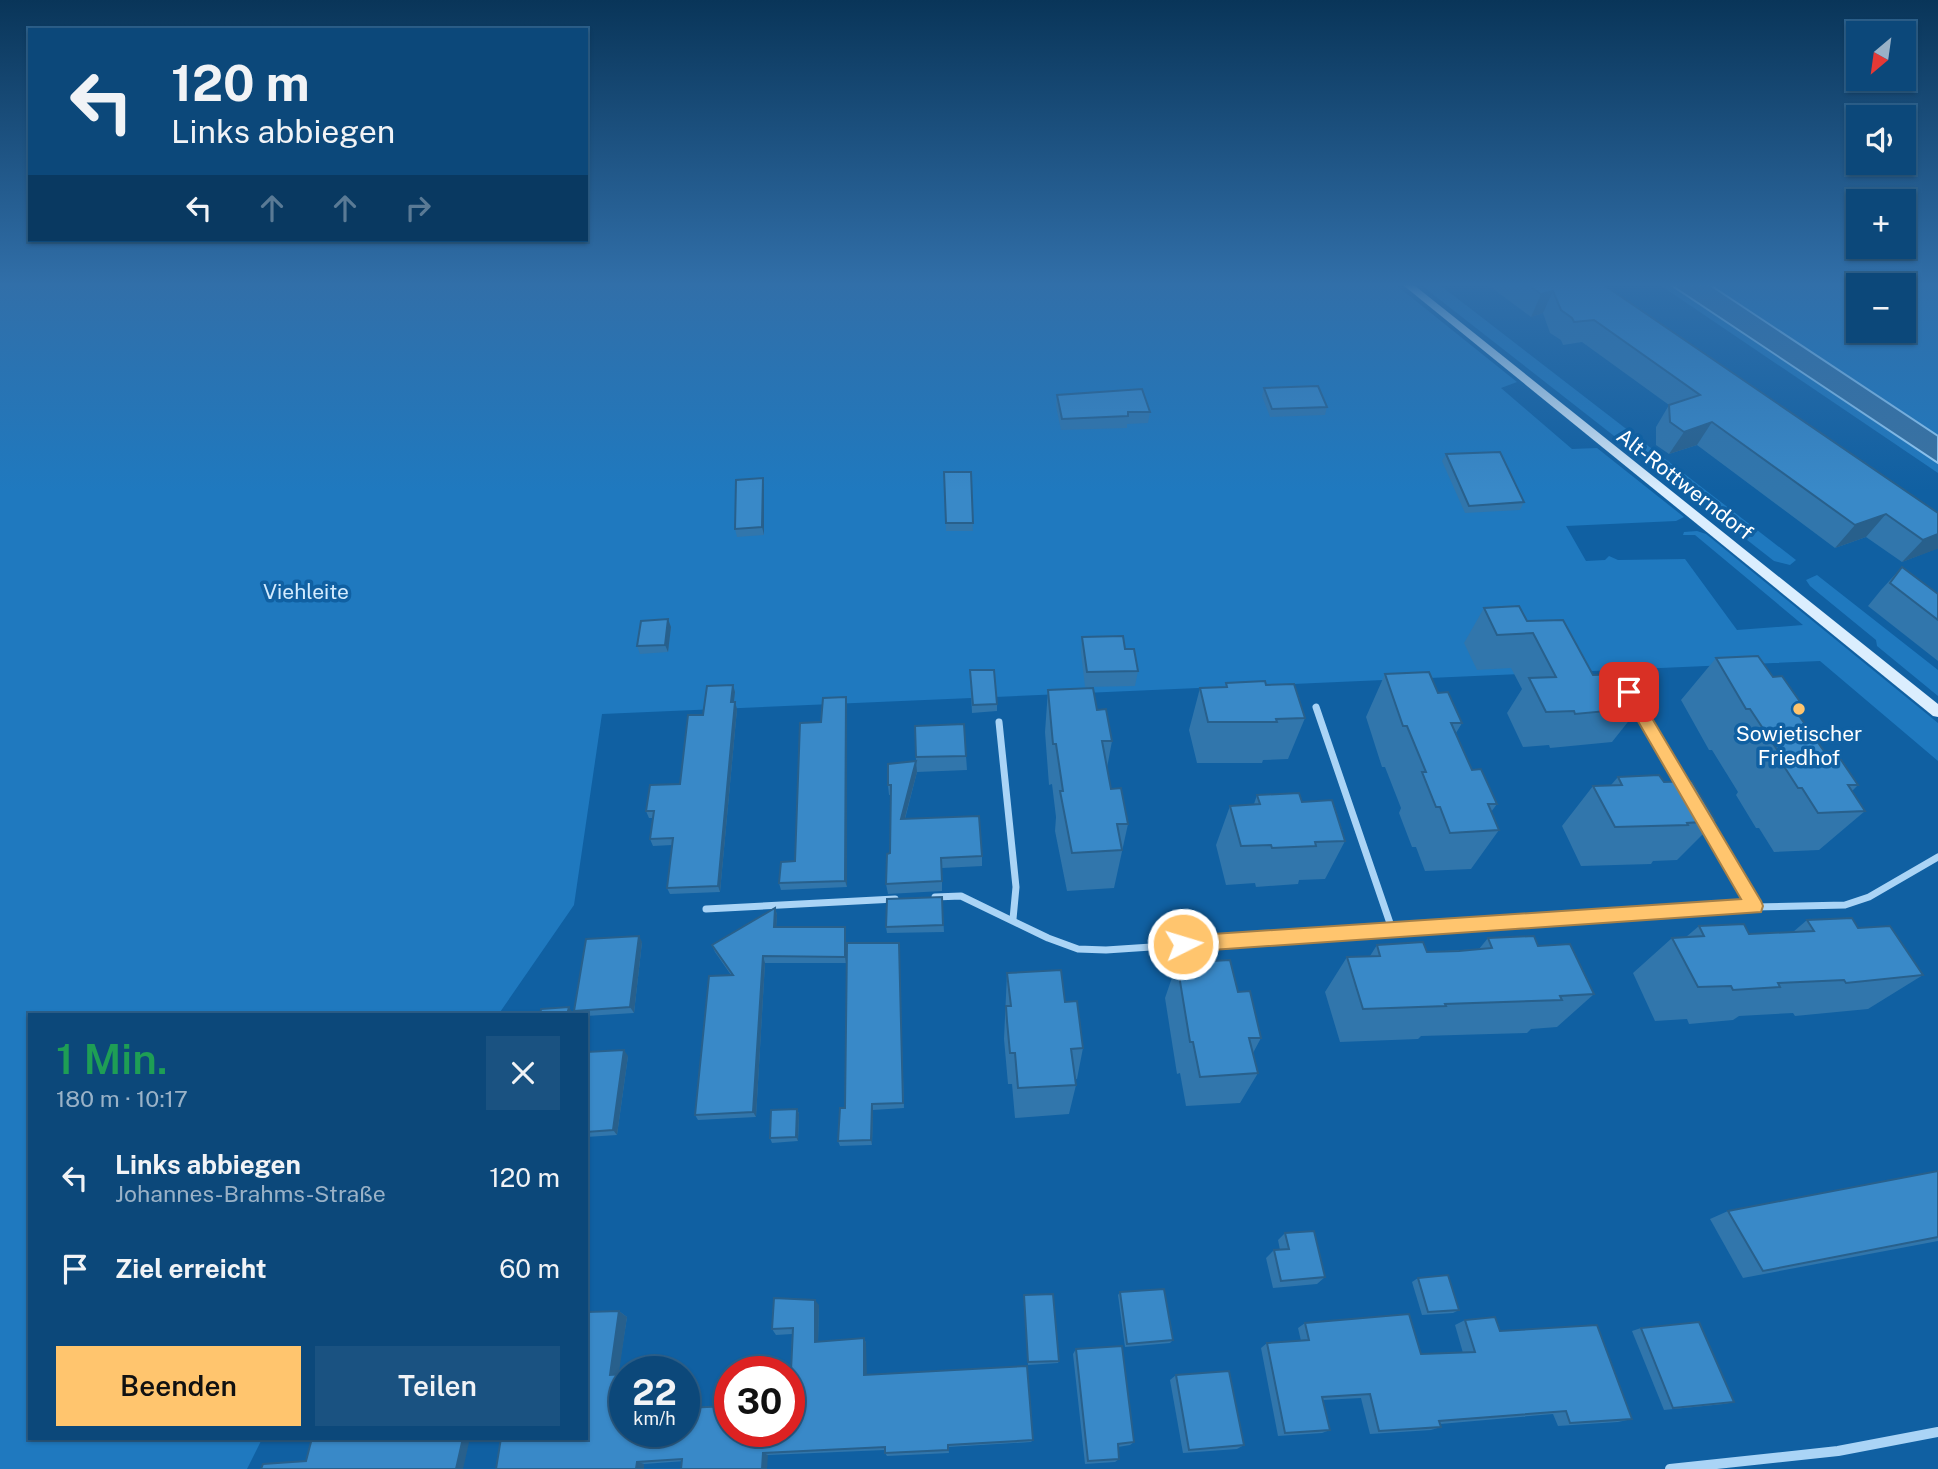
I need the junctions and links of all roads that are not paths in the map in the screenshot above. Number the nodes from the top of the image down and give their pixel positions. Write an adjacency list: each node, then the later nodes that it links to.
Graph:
1 (1493, 354): 4 (main road, Alt-Rottwerndorf)
2 (1629, 692): 6 (street)
3 (1316, 707): 14 (street)
4 (1938, 712)
5 (999, 722): 13 (street)
6 (1689, 795)
7 (1702, 817): 11 (street)
8 (1938, 857): 11 (street)
9 (920, 898): 13 (street)
10 (907, 899): 12 (street)
11 (1754, 906): 14 (street)
12 (706, 909)
13 (1013, 919): 14 (street)
14 (1392, 929)
15 (1938, 1432): 16 (street)
16 (1670, 1469)

